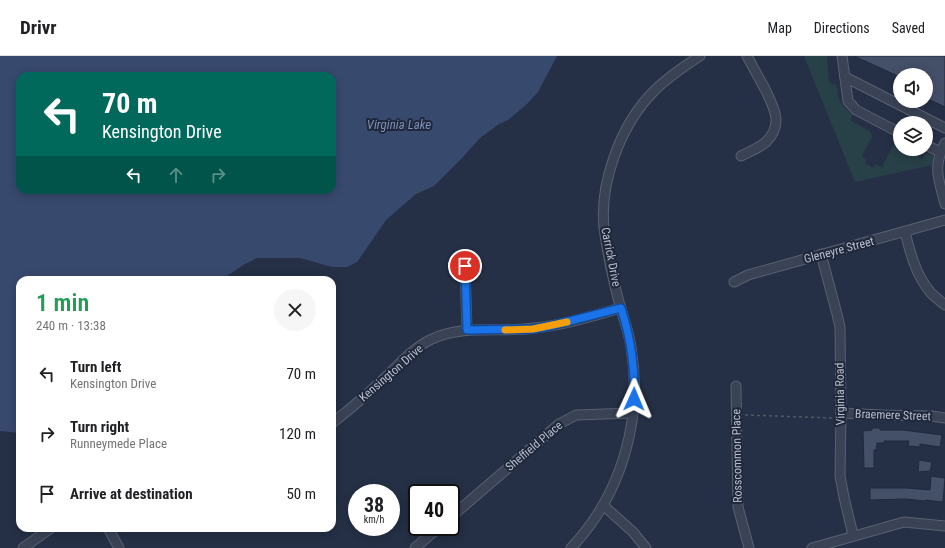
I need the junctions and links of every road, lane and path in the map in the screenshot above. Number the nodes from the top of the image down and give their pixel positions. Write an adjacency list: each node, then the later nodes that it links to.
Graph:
1 (700, 56): 18 (street, Carrick Drive)
2 (747, 56): 10 (street)
3 (842, 56): 4 (street)
4 (845, 78): 5 (street); 6 (street)
5 (945, 128)
6 (893, 129)
7 (945, 143): 9 (street)
8 (933, 148): 9 (street)
9 (940, 152): 11 (street)
10 (741, 156)
11 (945, 204)
12 (945, 220): 13 (street, Gleneyre Street)
13 (905, 232): 14 (street, Gleneyre Street); 17 (street)
14 (821, 254): 16 (street, Gleneyre Street); 23 (street, Virginia Road)
15 (465, 266): 19 (street)
16 (734, 282)
17 (945, 305)
18 (621, 308): 19 (street, Kensington Drive); 21 (street, Carrick Drive)
19 (467, 330): 25 (street, Kensington Drive)
20 (736, 386): 38 (street, Rosscommon Place)
21 (633, 413): 26 (street, Carrick Drive); 27 (street, Sheffield Place)
22 (745, 415): 23 (path)
23 (837, 415): 24 (street, Braemere Street); 32 (street, Virginia Road)
24 (945, 418)
25 (336, 420)
26 (604, 506): 36 (street, Carrick Drive); 37 (street)
27 (460, 509)
28 (945, 526): 32 (street)
29 (45, 532): 33 (street)
30 (110, 532): 34 (street)
31 (429, 536): 35 (street)
32 (853, 536): 39 (street)
33 (23, 548)
34 (119, 548)
35 (415, 548)
36 (571, 548)
37 (646, 548)
38 (749, 548)
39 (812, 548)

